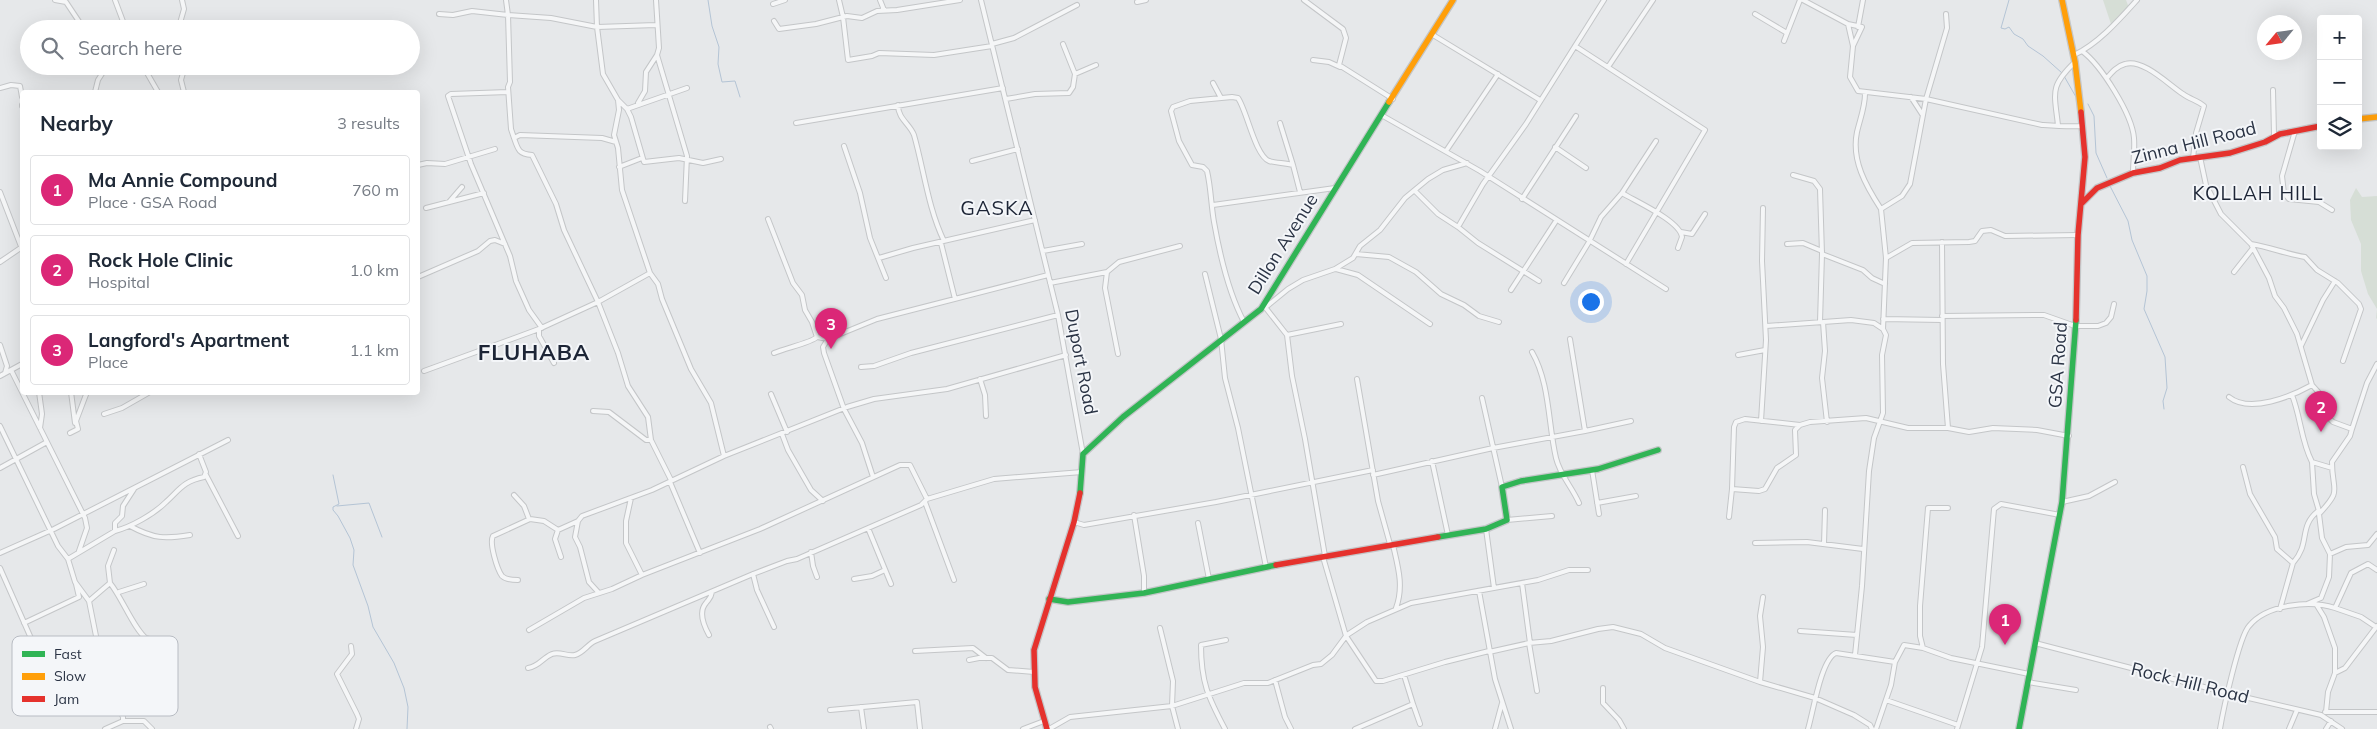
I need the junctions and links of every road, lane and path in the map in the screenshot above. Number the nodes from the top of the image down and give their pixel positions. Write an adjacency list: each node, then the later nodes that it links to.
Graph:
1 (55, 0): 30 (street)
2 (115, 0): 31 (street)
3 (182, 0): 32 (street)
4 (506, 0): 28 (street)
5 (596, 0): 36 (street)
6 (656, 0): 35 (street)
7 (785, 0): 22 (street)
8 (839, 0): 29 (street)
9 (880, 0): 24 (street)
10 (960, 0): 24 (street)
11 (981, 0): 42 (street, Duport Road)
12 (1146, 0): 21 (street)
13 (1304, 0): 51 (street)
14 (1453, 0): 39 (street, Dillon Avenue)
15 (1604, 0): 43 (street)
16 (1653, 0): 50 (street)
17 (1801, 0): 34 (street); 38 (street)
18 (1863, 0): 37 (street)
19 (2062, 0): 47 (street, GSA Road)
20 (2137, 0): 45 (street)
21 (1138, 2)
22 (773, 4)
23 (1077, 5): 42 (street)
24 (884, 10): 29 (street)
25 (439, 14): 28 (street)
26 (1755, 14): 38 (street)
27 (1946, 14): 74 (street)
28 (508, 15): 36 (street); 67 (street)
29 (843, 17): 33 (street); 42 (street)
30 (78, 20)
31 (122, 20)
32 (181, 20)
33 (774, 22)
34 (1848, 24): 37 (street); 44 (street)
35 (656, 25): 36 (street); 46 (street)
36 (597, 27): 75 (street)
37 (1858, 27): 44 (street)
38 (1787, 32): 40 (street)
39 (1433, 35): 53 (street); 73 (street, Dillon Avenue)
40 (1784, 41)
41 (1063, 44): 52 (street)
42 (992, 45): 61 (street, Duport Road)
43 (1574, 46): 50 (street); 76 (street)
44 (1853, 46): 68 (street)
45 (2082, 51): 47 (street); 57 (street)
46 (657, 55): 69 (street); 77 (street)
47 (2074, 58): 87 (street); 88 (street, GSA Road)
48 (1313, 60): 51 (street)
49 (1096, 65): 52 (street)
50 (1608, 67): 131 (street)
51 (1342, 68): 73 (street)
52 (1075, 74): 72 (street)
53 (1498, 74): 76 (street); 99 (street)
54 (101, 75): 63 (street)
55 (148, 75): 64 (street)
56 (182, 75): 65 (street)
57 (2107, 78): 103 (street); 112 (street)
58 (1213, 83): 71 (street)
59 (0, 88): 62 (street)
60 (687, 88): 69 (street)
61 (1003, 88): 72 (street, Duport Road); 78 (street)
62 (21, 90)
63 (96, 90)
64 (157, 90)
65 (184, 90)
66 (2273, 90): 91 (street)
67 (508, 92): 92 (street); 101 (street)
68 (1865, 94): 70 (street); 129 (street)
69 (670, 95): 77 (street); 105 (street)
70 (1911, 97): 74 (street); 80 (street)
71 (1221, 98): 109 (street); 126 (street)
72 (1006, 99): 97 (street, Duport Road)
73 (1393, 99): 81 (street, Dillon Avenue)
74 (1926, 99): 80 (street); 87 (street)
75 (618, 100): 79 (street); 93 (street)
76 (1540, 100): 114 (street)
77 (638, 103): 79 (street)
78 (898, 105): 85 (street); 139 (street)
79 (627, 109): 102 (street)
80 (1922, 114): 129 (street)
81 (1383, 116): 99 (street); 116 (street, Dillon Avenue)
82 (1576, 116): 96 (street)
83 (2377, 118): 84 (street)
84 (2362, 120)
85 (796, 123)
86 (1280, 123): 109 (street)
87 (2058, 125): 88 (street)
88 (2083, 126): 125 (street, GSA Road)
89 (2317, 127): 90 (street, Zinna Hill Road)
90 (2295, 130): 91 (street, Zinna Hill Road); 130 (street)
91 (2274, 136): 100 (street, Zinna Hill Road)
92 (514, 138): 93 (street); 174 (street)
93 (616, 142): 110 (street)
94 (1656, 142): 121 (street)
95 (844, 146): 153 (street)
96 (1555, 147): 111 (street); 122 (street)
97 (1018, 149): 106 (street); 134 (street, Duport Road)
98 (495, 150): 101 (street)
99 (1446, 150): 107 (street)
100 (2200, 156): 103 (street, Zinna Hill Road); 147 (street)
101 (470, 158): 108 (street); 120 (street)
102 (642, 158): 105 (street); 110 (street)
103 (2193, 158): 112 (street, Zinna Hill Road)
104 (721, 159): 105 (street)
105 (687, 160): 123 (street)
106 (972, 161)
107 (1467, 163): 114 (street); 117 (street)
108 (420, 165)
109 (1293, 165): 119 (street)
110 (620, 167): 161 (street)
111 (1586, 168)
112 (2132, 174): 125 (street, Zinna Hill Road)
113 (1793, 175): 151 (street)
114 (1488, 176): 122 (street); 136 (street)
115 (462, 187): 124 (street)
116 (1335, 188): 119 (street); 176 (street, Dillon Avenue)
117 (1415, 191): 136 (street); 152 (street)
118 (0, 192): 142 (street)
119 (1300, 192): 126 (street)
120 (484, 193): 124 (street); 143 (street)
121 (1622, 193): 131 (street); 140 (street)
122 (1522, 199): 135 (street)
123 (685, 201)
124 (449, 202): 127 (street)
125 (2082, 203): 138 (street, GSA Road)
126 (1213, 206): 180 (street)
127 (426, 208)
128 (1763, 208): 185 (street)
129 (1880, 209): 154 (street)
130 (2332, 210)
131 (1656, 213): 137 (street); 156 (street)
132 (1705, 214): 137 (street)
133 (768, 219): 190 (street)
134 (1035, 220): 139 (street); 150 (street, Duport Road)
135 (1556, 220): 140 (street); 159 (street)
136 (1458, 227): 159 (street)
137 (1681, 232): 148 (street)
138 (2078, 235): 141 (street); 186 (street, GSA Road)
139 (942, 242): 153 (street); 173 (street)
140 (1589, 242): 156 (street); 169 (street)
141 (1942, 242): 154 (street); 178 (street)
142 (20, 243)
143 (505, 244): 164 (street); 187 (street)
144 (1082, 244): 150 (street)
145 (1787, 244): 151 (street)
146 (1180, 246): 158 (street)
147 (2252, 246): 160 (street); 167 (street); 195 (street)
148 (1678, 248)
149 (20, 249): 155 (street)
150 (1043, 251): 163 (street, Duport Road)
151 (1822, 253): 170 (street); 182 (street)
152 (1356, 254): 157 (street); 181 (street)
153 (879, 258): 165 (street)
154 (1886, 258): 170 (street)
155 (0, 262)
156 (1626, 264): 171 (street)
157 (1335, 269): 176 (street); 184 (street)
158 (1107, 272): 168 (street); 199 (street)
159 (1523, 272): 166 (street); 172 (street)
160 (2234, 272)
161 (650, 273): 174 (street); 250 (street)
162 (1205, 274): 192 (street)
163 (1048, 275): 168 (street, Duport Road); 173 (street)
164 (420, 276)
165 (886, 278)
166 (1538, 281)
167 (2335, 281): 195 (street); 202 (street)
168 (1050, 283): 177 (street, Duport Road)
169 (1564, 283)
170 (1885, 284): 179 (street)
171 (1666, 289)
172 (1511, 290)
173 (955, 299): 191 (street)
174 (598, 302): 187 (street); 244 (street)
175 (2114, 304): 186 (street)
176 (1263, 308): 180 (street, Dillon Avenue); 189 (street)
177 (1058, 315): 200 (street, Duport Road); 206 (street)
178 (1942, 318): 179 (street); 186 (street); 235 (street)
179 (1883, 319): 188 (street)
180 (1244, 322): 192 (street, Dillon Avenue)
181 (1499, 322)
182 (1822, 322): 185 (street); 188 (street); 230 (street)
183 (1341, 324): 189 (street)
184 (1430, 324)
185 (1766, 326): 196 (street)
186 (2075, 326): 242 (street, GSA Road)
187 (540, 328): 203 (street); 208 (street)
188 (1883, 329): 231 (street)
189 (1287, 335): 265 (street)
190 (817, 337): 191 (street); 198 (street)
191 (828, 339): 224 (street)
192 (1221, 339): 249 (street, Dillon Avenue); 269 (street)
193 (1570, 339): 238 (street)
194 (0, 345): 209 (street)
195 (2301, 346): 213 (street)
196 (1765, 350): 201 (street); 229 (street)
197 (1532, 352): 241 (street)
198 (774, 353)
199 (1118, 354)
200 (1066, 355): 211 (street); 249 (street, Duport Road)
201 (1738, 355)
202 (2343, 362)
203 (554, 363)
204 (2377, 364): 237 (street)
205 (20, 365): 207 (street)
206 (861, 367)
207 (11, 370): 209 (street); 214 (street)
208 (424, 371)
209 (5, 373): 210 (street)
210 (0, 376)
211 (980, 379): 224 (street); 227 (street)
212 (1357, 379): 259 (street)
213 (2312, 385): 221 (street); 237 (street)
214 (20, 388)
215 (771, 394): 240 (street)
216 (24, 395): 234 (street)
217 (40, 395): 234 (street)
218 (71, 395): 236 (street)
219 (86, 395): 236 (street)
220 (145, 395): 226 (street)
221 (2292, 395): 222 (street); 253 (street)
222 (2229, 397)
223 (1482, 398): 246 (street)
224 (844, 409): 240 (street); 262 (street)
225 (593, 410): 244 (street)
226 (104, 414)
227 (986, 416)
228 (1631, 421): 238 (street)
229 (1761, 421): 232 (street); 268 (street)
230 (1827, 422): 231 (street); 232 (street)
231 (1880, 422): 235 (street); 306 (street)
232 (1800, 425): 268 (street)
233 (0, 426): 251 (street)
234 (40, 428): 245 (street)
235 (1948, 428): 242 (street)
236 (78, 429): 239 (street)
237 (2352, 429): 256 (street)
238 (1585, 431): 241 (street)
239 (70, 433)
240 (784, 433): 250 (street); 273 (street)
241 (1552, 436): 246 (street); 261 (street)
242 (2069, 436): 275 (street, GSA Road)
243 (228, 440): 248 (street)
244 (651, 440): 263 (street)
245 (46, 442): 251 (street); 281 (street)
246 (1493, 448): 252 (street); 267 (street)
247 (1658, 450): 257 (street)
248 (199, 454): 260 (street); 266 (street)
249 (1083, 454): 258 (street, Duport Road)
250 (724, 456): 263 (street)
251 (16, 460): 255 (street); 295 (street)
252 (1432, 461): 259 (street); 300 (street)
253 (2312, 462): 256 (street); 280 (street)
254 (2243, 467): 315 (street)
255 (0, 468)
256 (2332, 468): 280 (street)
257 (1592, 470): 261 (street); 277 (street)
258 (1082, 472): 274 (street); 290 (street, Duport Road)
259 (1373, 473): 265 (street); 303 (street)
260 (206, 475): 292 (street); 301 (street)
261 (1562, 476): 267 (street); 276 (street)
262 (872, 477): 273 (street); 274 (street)
263 (671, 481): 272 (street); 310 (street)
264 (2115, 482): 275 (street)
265 (1312, 483): 269 (street); 312 (street)
266 (135, 487): 281 (street); 297 (street)
267 (1502, 487): 288 (street)
268 (1732, 489): 286 (street)
269 (1251, 494): 283 (street); 316 (street)
270 (514, 495): 287 (street)
271 (1636, 496): 277 (street)
272 (631, 498): 289 (street); 322 (street)
273 (823, 501): 310 (street)
274 (926, 501): 293 (street); 327 (street)
275 (2062, 502): 284 (street, GSA Road)
276 (1580, 503)
277 (1597, 503): 282 (street)
278 (1948, 508): 363 (street)
279 (1826, 510): 304 (street)
280 (2319, 512): 311 (street); 315 (street)
281 (83, 513): 295 (street); 307 (street)
282 (1598, 514)
283 (1134, 515): 290 (street); 338 (street)
284 (2060, 515): 361 (street, GSA Road); 370 (street)
285 (1552, 516): 288 (street)
286 (1729, 517)
287 (529, 519): 296 (street); 326 (street)
288 (1507, 520): 294 (street)
289 (578, 521): 296 (street); 337 (street)
290 (1074, 522): 340 (street, Duport Road)
291 (1198, 523): 325 (street)
292 (130, 526): 297 (street); 299 (street)
293 (868, 528): 308 (street); 318 (street)
294 (1486, 529): 300 (street); 333 (street)
295 (50, 530): 309 (street); 314 (street)
296 (558, 530): 313 (street)
297 (115, 531): 307 (street)
298 (2377, 534): 311 (street)
299 (190, 535)
300 (1448, 535): 303 (street)
301 (238, 536)
302 (1755, 543): 304 (street)
303 (1392, 544): 312 (street); 344 (street)
304 (1824, 544): 306 (street)
305 (114, 550): 329 (street)
306 (1863, 550): 354 (street)
307 (79, 551): 314 (street)
308 (811, 552): 321 (street); 323 (street)
309 (0, 553)
310 (700, 553): 322 (street)
311 (2330, 554): 342 (street)
312 (1324, 556): 316 (street); 358 (street)
313 (561, 557)
314 (68, 559): 328 (street)
315 (2293, 563): 345 (street)
316 (1266, 567): 325 (street)
317 (0, 568): 347 (street)
318 (885, 570): 324 (street); 332 (street)
319 (1588, 570): 330 (street)
320 (2377, 570): 346 (street)
321 (753, 574): 336 (street); 348 (street)
322 (642, 575): 337 (street)
323 (817, 577)
324 (854, 579)
325 (1209, 579): 338 (street)
326 (518, 580)
327 (954, 580)
328 (75, 582): 341 (street); 347 (street)
329 (110, 583): 335 (street); 341 (street)
330 (1522, 583): 333 (street); 360 (street)
331 (144, 584): 335 (street)
332 (891, 584)
333 (1494, 588): 334 (street)
334 (1479, 591): 344 (street); 365 (street)
335 (119, 592): 357 (street)
336 (712, 592): 353 (street); 371 (street)
337 (598, 593): 351 (street)
338 (1144, 594): 340 (street)
339 (1763, 598): 377 (street)
340 (1049, 599): 372 (street, Duport Road)
341 (89, 601): 356 (street)
342 (2307, 604): 343 (street); 345 (street)
343 (2316, 604): 346 (street); 373 (street)
344 (1396, 608): 358 (street)
345 (2280, 608): 382 (street)
346 (2335, 608): 349 (street)
347 (24, 623): 355 (street)
348 (774, 627)
349 (2377, 627): 373 (street)
350 (1160, 628): 388 (street)
351 (529, 630)
352 (1800, 631): 354 (street)
353 (709, 635)
354 (1857, 635): 366 (street)
355 (30, 636)
356 (96, 636)
357 (144, 636)
358 (1346, 636): 375 (street); 376 (street)
359 (1226, 640): 383 (street)
360 (1530, 643): 365 (street); 377 (street); 381 (street)
361 (2035, 643): 374 (street, GSA Road); 382 (street, Rock Hill Road)
362 (351, 646): 405 (street)
363 (1923, 648): 369 (street); 370 (street)
364 (915, 651): 367 (street)
365 (1489, 652): 375 (street); 386 (street)
366 (1855, 655): 369 (street); 384 (street)
367 (986, 658): 368 (street); 372 (street)
368 (969, 660)
369 (1895, 662): 385 (street)
370 (1977, 663): 374 (street); 402 (street)
371 (528, 668)
372 (1034, 672): 397 (street, Duport Road)
373 (2335, 673): 392 (street)
374 (2029, 674): 378 (street, GSA Road)
375 (1404, 675): 387 (street)
376 (1275, 680): 383 (street); 412 (street)
377 (1760, 682): 384 (street)
378 (2028, 682): 380 (street); 418 (street, GSA Road)
379 (1603, 688): 416 (street)
380 (2076, 690)
381 (1537, 691)
382 (2227, 693): 391 (street, Rock Hill Road); 419 (street)
383 (1207, 696): 388 (street); 411 (street)
384 (1815, 698): 400 (street); 417 (street)
385 (1886, 700): 401 (street); 402 (street)
386 (1502, 701): 414 (street); 415 (street)
387 (1413, 704): 399 (street); 413 (street)
388 (1172, 706): 409 (street); 410 (street)
389 (861, 707): 390 (street); 406 (street); 407 (street)
390 (830, 710)
391 (2297, 710): 394 (street, Rock Hill Road); 420 (street)
392 (2326, 712): 393 (street); 394 (street)
393 (2377, 712)
394 (2321, 715): 398 (street, Rock Hill Road)
395 (121, 716): 396 (street)
396 (123, 721): 403 (street); 404 (street)
397 (1044, 721): 408 (street); 409 (street, Duport Road)
398 (2331, 721): 421 (street); 422 (street, Rock Hill Road)
399 (1420, 724)
400 (1871, 727): 401 (street)
401 (1876, 727)
402 (1958, 727)
403 (105, 729)
404 (152, 729)
405 (356, 729)
406 (864, 729)
407 (920, 729)
408 (1023, 729)
409 (1048, 729)
410 (1178, 729)
411 (1225, 729)
412 (1291, 729)
413 (1355, 729)
414 (1495, 729)
415 (1511, 729)
416 (1624, 729)
417 (1808, 729)
418 (2019, 729)
419 (2220, 729)
420 (2289, 729)
421 (2326, 729)
422 (2342, 729)

